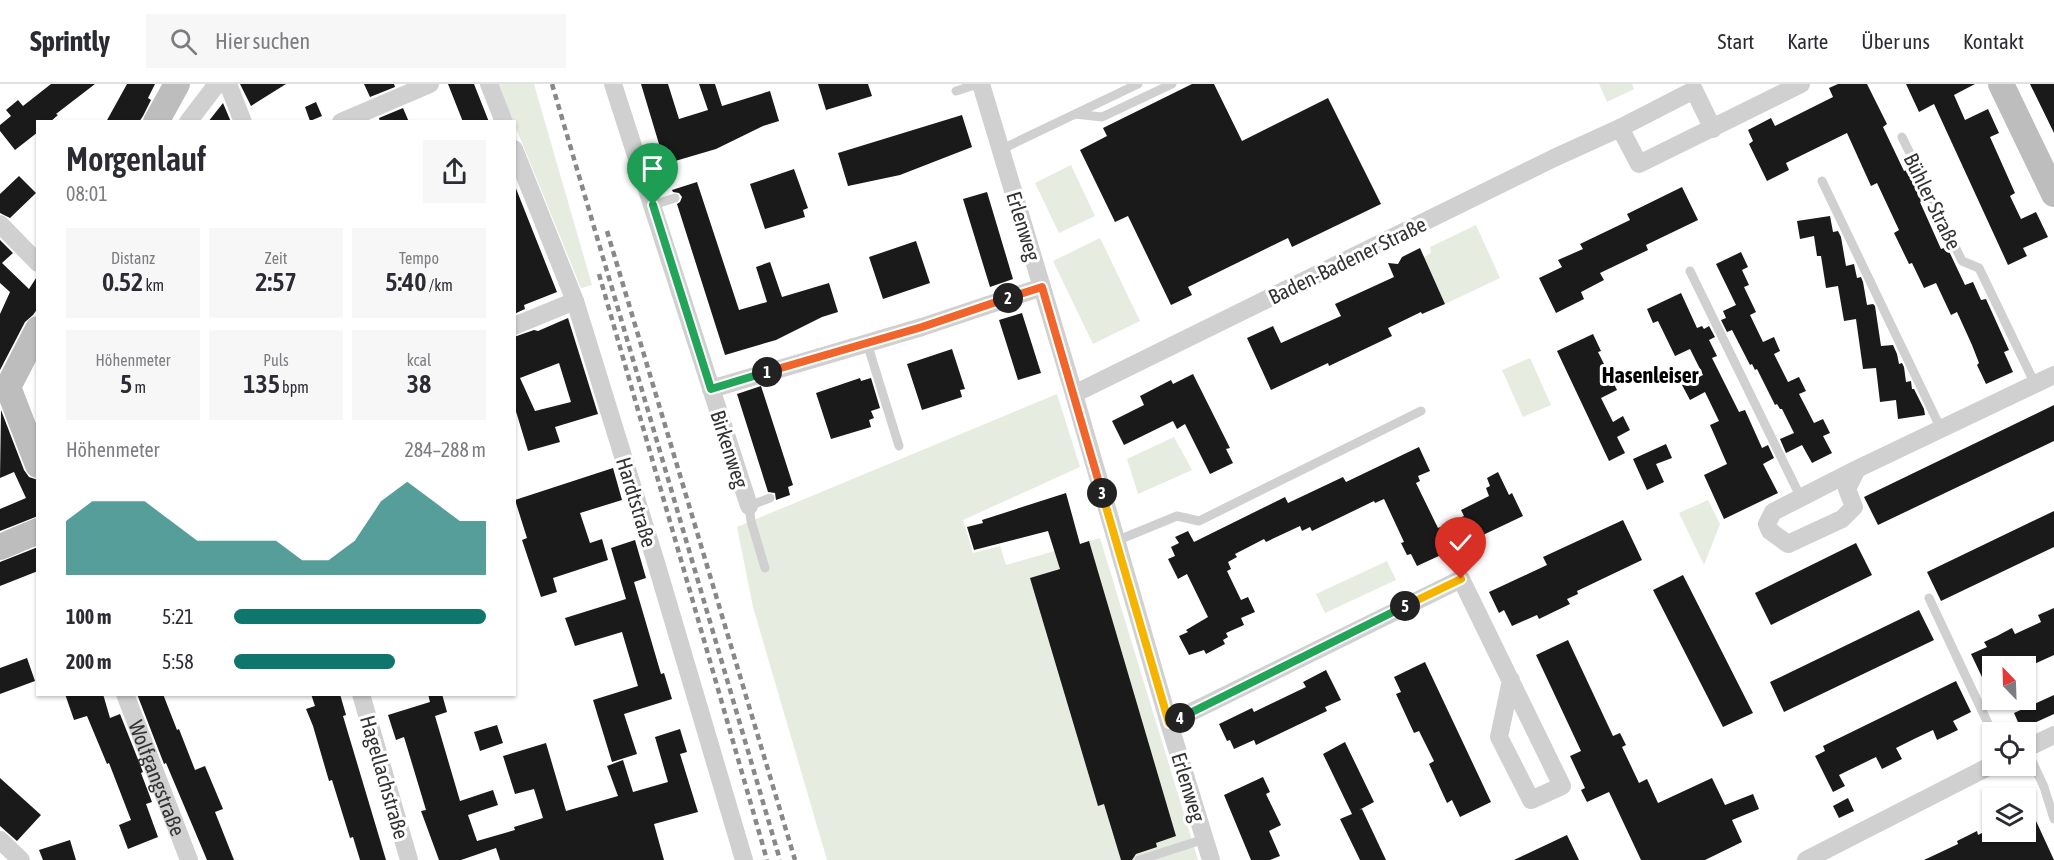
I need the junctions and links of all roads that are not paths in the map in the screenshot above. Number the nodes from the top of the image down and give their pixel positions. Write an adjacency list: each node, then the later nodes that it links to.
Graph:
1 (177, 84): 14 (street)
2 (217, 84): 15 (street)
3 (228, 84): 16 (street)
4 (430, 84): 17 (street)
5 (489, 84): 18 (street)
6 (613, 84): 28 (street, Birkenweg)
7 (980, 84): 12 (lane); 22 (street, Erlenweg)
8 (1138, 84): 13 (lane)
9 (1172, 84): 13 (lane)
10 (1801, 84): 20 (street)
11 (2001, 84): 24 (street)
12 (956, 91)
13 (1075, 114): 22 (lane)
14 (157, 120)
15 (190, 120)
16 (242, 120)
17 (346, 120)
18 (503, 120)
19 (1620, 128): 20 (street); 20 (street, Baden-Badener Straße); 41 (street, Baden-Badener Straße)
20 (1713, 129)
21 (1902, 138): 38 (lane, Bühler Straße)
22 (1000, 150): 32 (street, Erlenweg)
23 (516, 160): 25 (street, Hardtstraße)
24 (2050, 177)
25 (520, 181): 33 (street, Hardtstraße)
26 (1822, 181): 43 (lane)
27 (675, 198): 28 (lane)
28 (653, 205): 40 (street, Birkenweg)
29 (0, 224): 30 (street)
30 (36, 261)
31 (1690, 271): 48 (lane)
32 (1042, 287): 36 (street); 41 (street, Erlenweg)
33 (575, 301): 34 (street); 70 (street, Hardtstraße)
34 (516, 325)
35 (36, 332): 39 (street)
36 (867, 343): 40 (street); 44 (lane)
37 (2054, 375): 38 (street)
38 (2035, 384): 43 (street)
39 (4, 387): 45 (street)
40 (711, 389): 49 (street, Birkenweg)
41 (1074, 394): 51 (street, Erlenweg)
42 (1420, 411): 51 (lane)
43 (1941, 429): 46 (street)
44 (899, 446)
45 (36, 460)
46 (1857, 469): 48 (street); 48 (street)
47 (770, 498): 49 (lane)
48 (1801, 498)
49 (749, 506): 53 (lane)
50 (36, 532): 52 (street)
51 (1116, 542): 59 (street, Erlenweg)
52 (0, 547)
53 (765, 568)
54 (1929, 598): 58 (lane)
55 (1511, 680): 55 (street); 59 (street)
56 (126, 696): 68 (street, Wolfgangstraße)
57 (362, 696): 69 (street, Hagellachstraße)
58 (1987, 722)
59 (1169, 723): 65 (street, Erlenweg)
60 (2054, 735): 61 (street)
61 (2036, 744)
62 (1982, 770): 73 (street)
63 (2036, 771): 64 (lane)
64 (2054, 819)
65 (1205, 839): 71 (lane); 72 (street, Erlenweg)
66 (0, 840): 67 (street)
67 (21, 860)
68 (189, 860)
69 (409, 860)
70 (744, 860)
71 (1139, 860)
72 (1211, 860)
73 (1806, 860)

